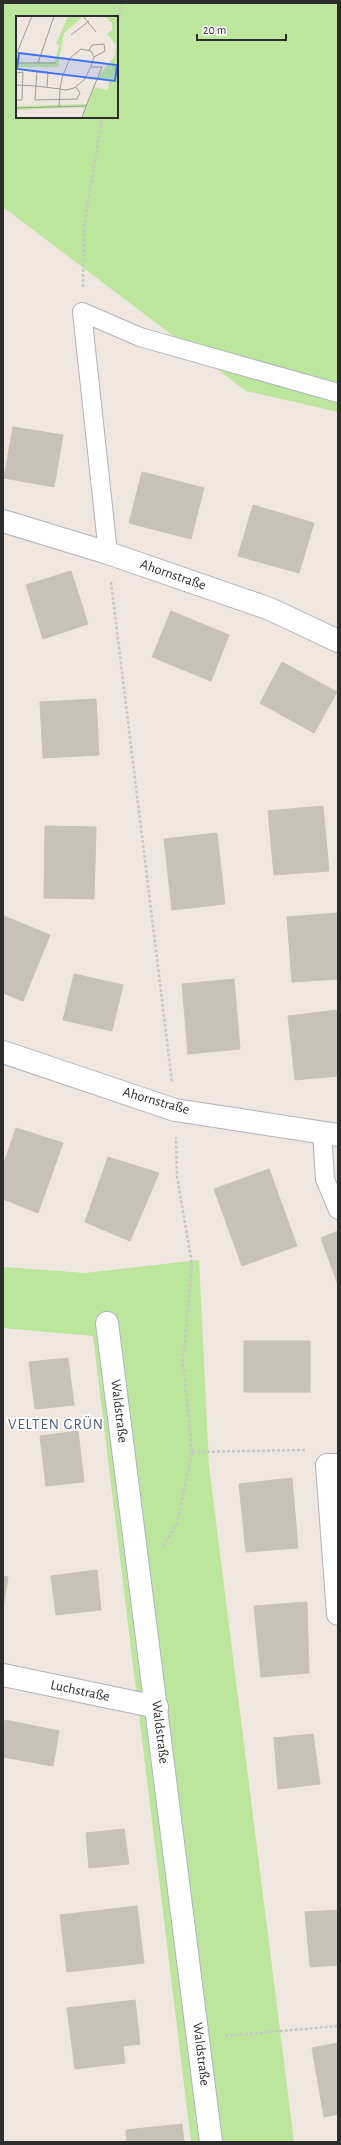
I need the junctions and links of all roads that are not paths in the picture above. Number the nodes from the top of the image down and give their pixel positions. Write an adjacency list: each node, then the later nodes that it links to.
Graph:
1 (338, 393): 3 (lane)
2 (3, 522): 3 (street, Ahornstraße)
3 (108, 553): 4 (street, Ahornstraße)
4 (338, 641)
5 (3, 1052): 6 (street, Ahornstraße)
6 (330, 1133): 7 (lane)
7 (338, 1210)
8 (107, 1323): 12 (street, Waldstraße)
9 (332, 1465): 10 (street)
10 (338, 1614)
11 (3, 1675): 12 (street, Luchstraße)
12 (157, 1707): 13 (street, Waldstraße)
13 (212, 2142)

